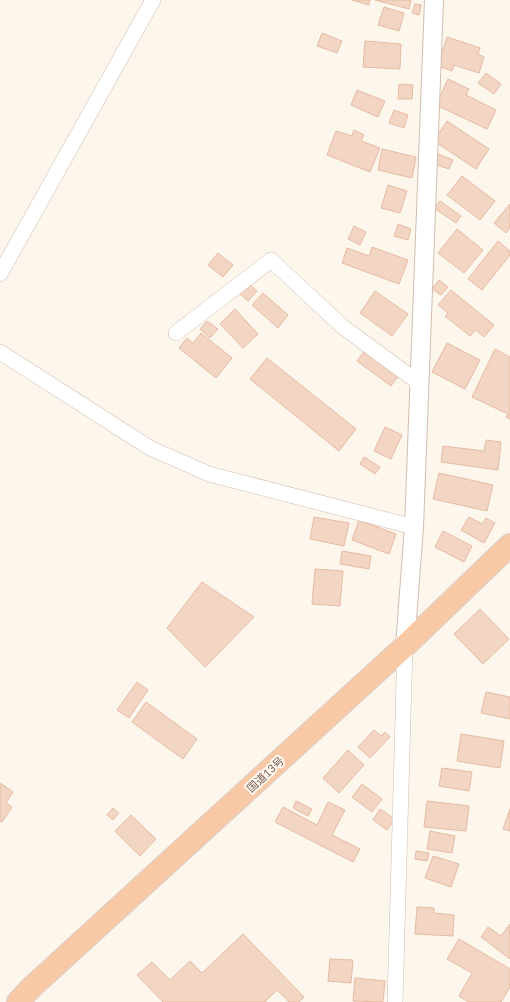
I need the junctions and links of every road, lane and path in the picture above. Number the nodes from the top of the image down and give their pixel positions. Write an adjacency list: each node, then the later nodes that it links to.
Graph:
1 (153, 0): 3 (street)
2 (434, 0): 6 (street)
3 (0, 274)
4 (176, 333): 6 (street)
5 (0, 352): 7 (street)
6 (419, 383): 7 (street)
7 (414, 527): 9 (street)
8 (510, 545): 9 (highway, 国道13号)
9 (405, 646): 10 (highway, 国道13号); 11 (street)
10 (18, 1002)
11 (395, 1002)

